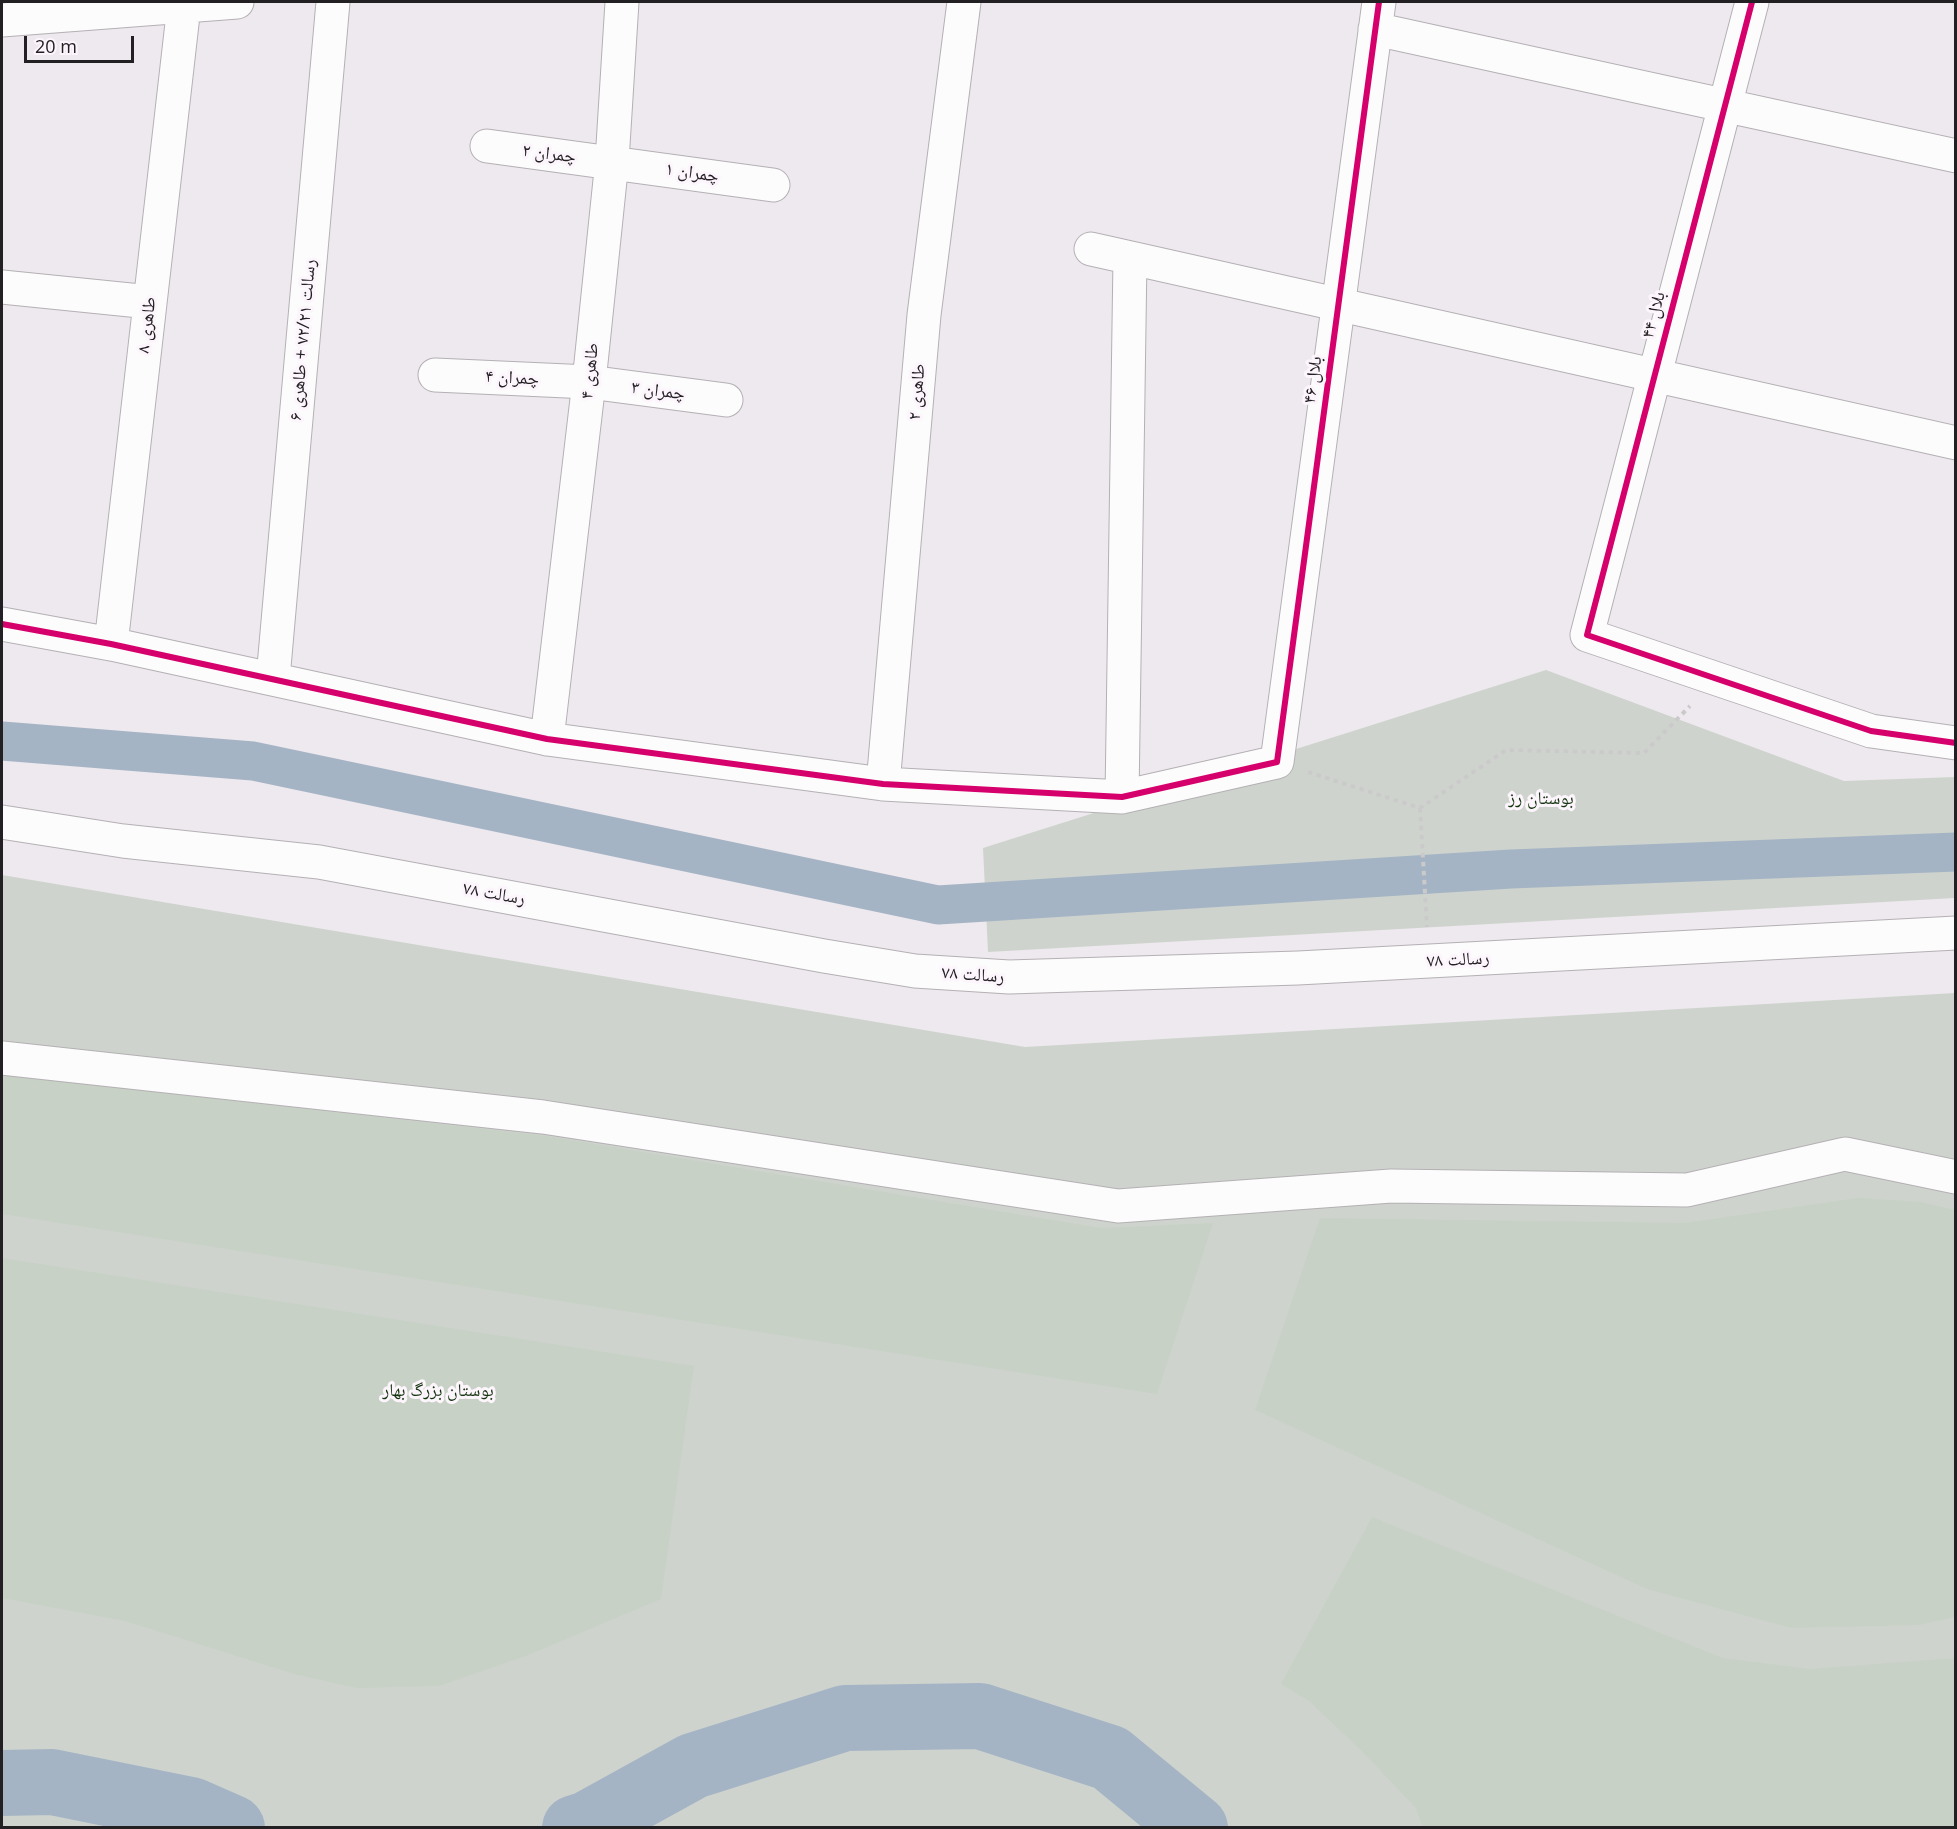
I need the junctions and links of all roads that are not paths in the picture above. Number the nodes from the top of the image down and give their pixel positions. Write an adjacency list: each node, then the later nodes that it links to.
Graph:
1 (237, 2): 6 (street)
2 (333, 2): 26 (street, رسالت ۷۲/۲۱ + طاهری ۶)
3 (622, 2): 12 (street, طاهری ۴)
4 (964, 2): 29 (street, طاهری ۲)
5 (1752, 2): 9 (street, بلال ۴۴)
6 (184, 6): 8 (street); 17 (street, طاهری ۸)
7 (1377, 15): 9 (street); 18 (street, بلال ۴۶)
8 (2, 20)
9 (1724, 105): 11 (street); 20 (street, بلال ۴۴)
10 (487, 146): 12 (street, چمران ۲)
11 (1956, 156)
12 (612, 161): 13 (street, چمران ۱); 21 (street, طاهری ۴)
13 (773, 185)
14 (1091, 249): 15 (street)
15 (1130, 258): 18 (street); 30 (street)
16 (2, 287): 17 (street)
17 (150, 302): 25 (street, طاهری ۸)
18 (1338, 305): 20 (street); 30 (street, بلال ۴۶)
19 (435, 375): 21 (street, چمران ۴)
20 (1654, 375): 23 (street); 28 (street, بلال ۴۴)
21 (589, 382): 22 (street, چمران ۳); 27 (street, طاهری ۴)
22 (726, 400)
23 (1956, 442)
24 (2, 624): 25 (street)
25 (111, 644): 26 (street)
26 (273, 678): 27 (street)
27 (547, 739): 29 (street)
28 (1956, 743)
29 (883, 784): 30 (street)
30 (1122, 797)
31 (2, 822): 32 (street, رسالت ۷۸)
32 (1956, 933)
33 (2, 1058): 34 (street)
34 (1956, 1177)

